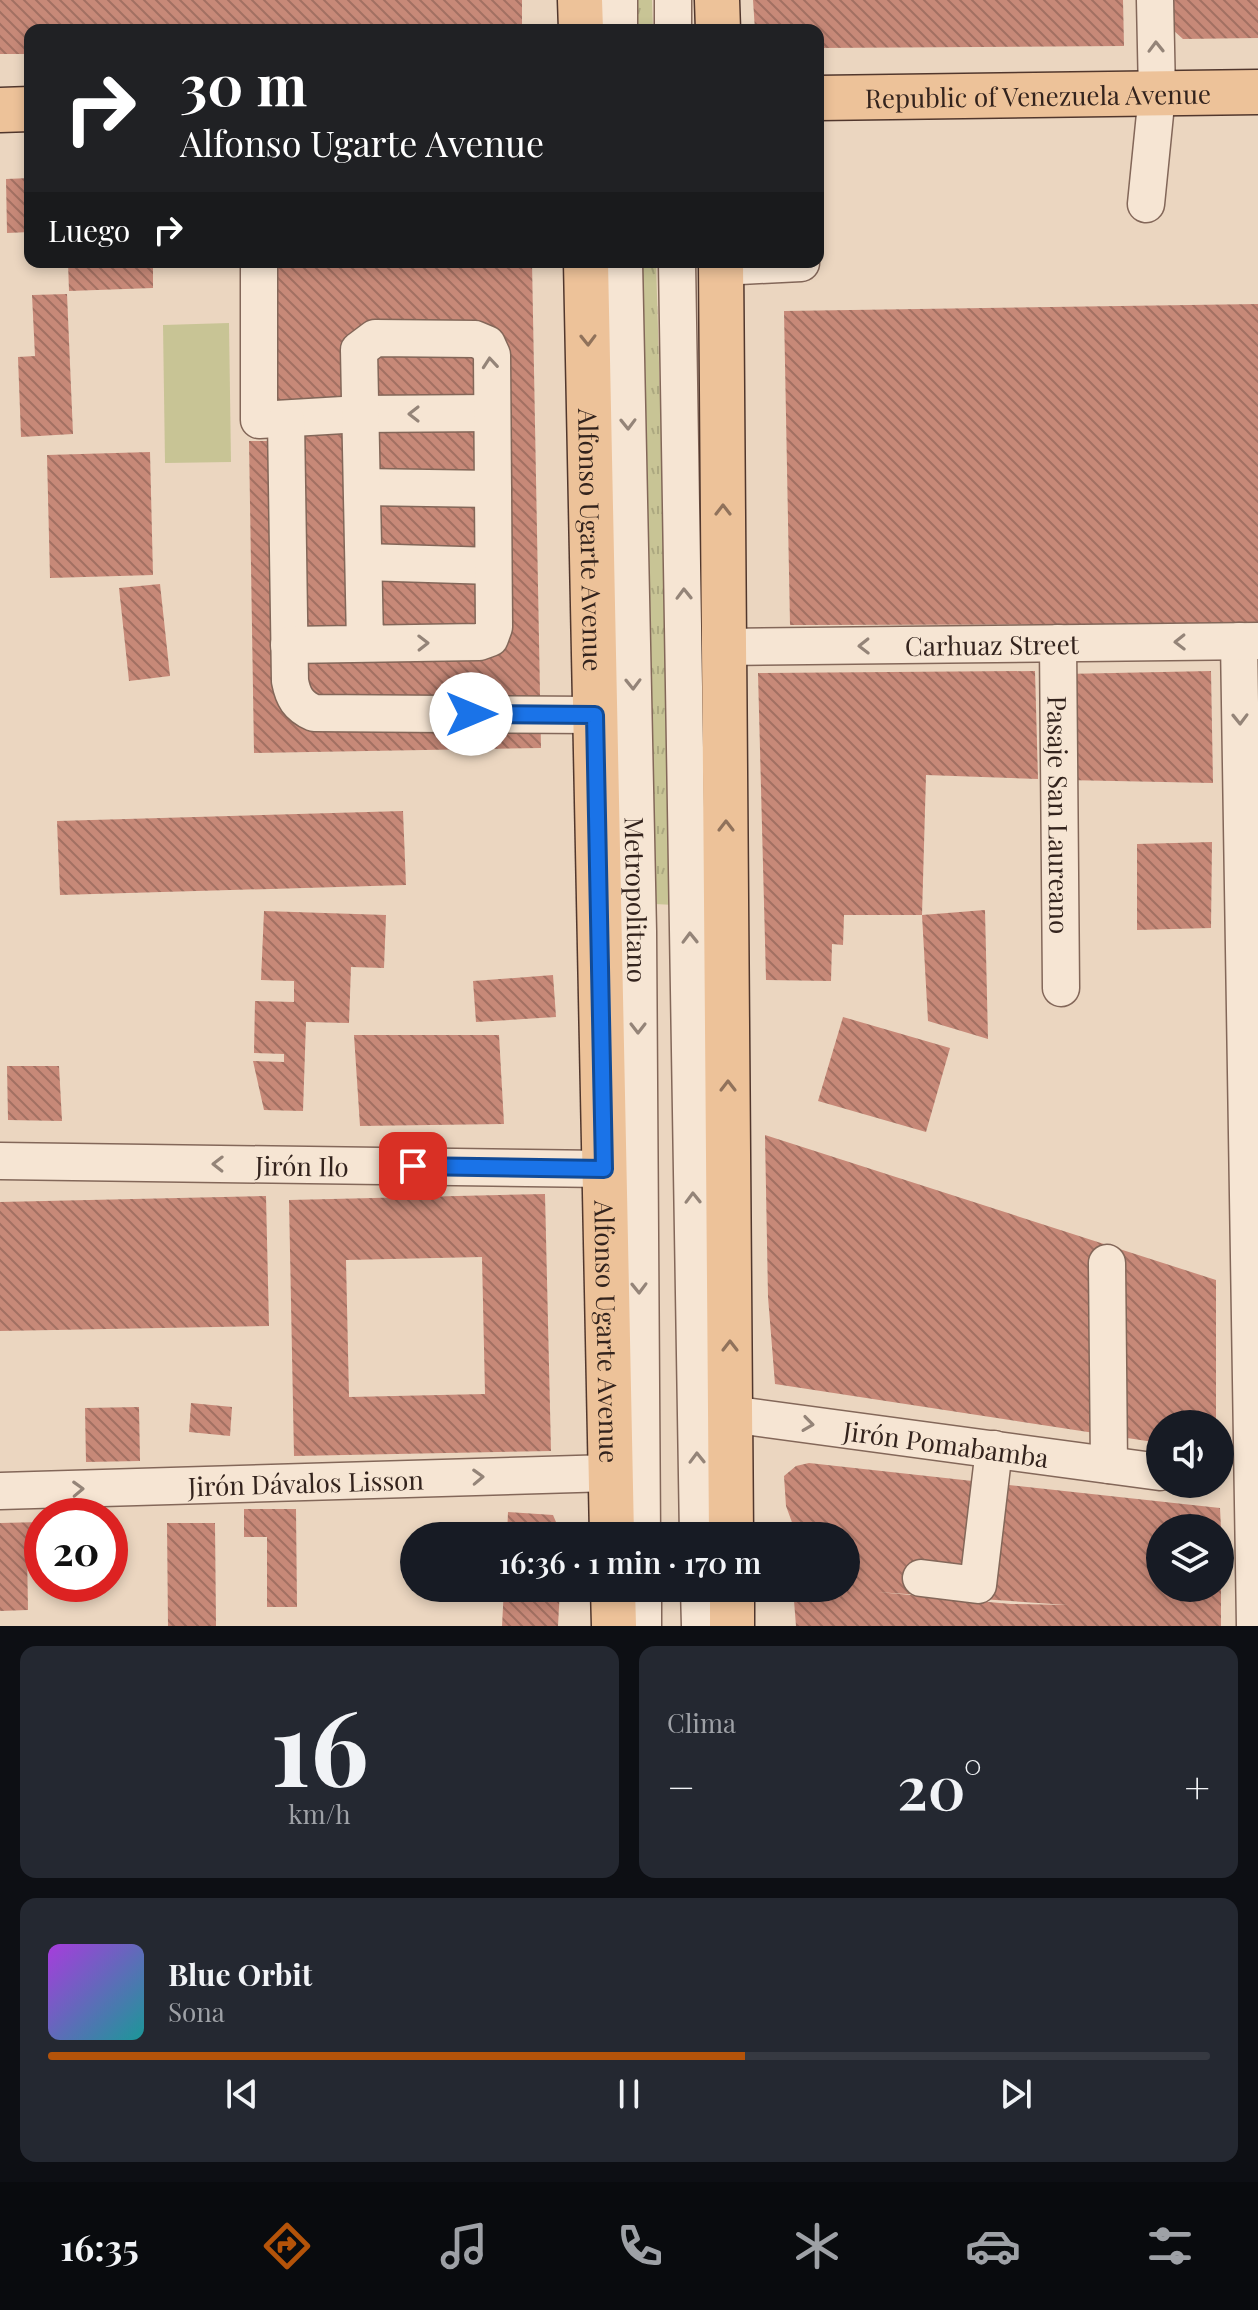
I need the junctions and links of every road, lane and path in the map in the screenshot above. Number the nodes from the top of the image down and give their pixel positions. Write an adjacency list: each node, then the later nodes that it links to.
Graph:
1 (580, 0): 6 (main road)
2 (619, 0): 7 (street)
3 (673, 0): 8 (street)
4 (717, 0): 9 (main road)
5 (1155, 0): 11 (street, one-way to 5)
6 (581, 24)
7 (619, 24)
8 (673, 24)
9 (718, 24)
10 (1258, 92): 11 (main road, Republic of Venezuela Avenue)
11 (1157, 94): 12 (main road, Republic of Venezuela Avenue); 15 (street)
12 (824, 98)
13 (24, 109): 14 (main road)
14 (0, 110)
15 (1146, 204)
16 (260, 268): 23 (street)
17 (586, 268): 33 (main road, Alfonso Ugarte Avenue, one-way to 33)
18 (624, 268): 46 (street, Metropolitano, one-way to 46)
19 (677, 268): 47 (street, Metropolitano, one-way to 19)
20 (721, 268): 32 (main road, one-way to 20)
21 (492, 413): 22 (street, one-way to 22); 22 (street, one-way to 22); 25 (street)
22 (360, 414): 23 (street); 24 (street)
23 (273, 420): 31 (street)
24 (362, 487): 25 (street); 26 (street)
25 (493, 489): 27 (street)
26 (364, 562): 27 (street); 30 (street)
27 (493, 566): 30 (street, one-way to 27)
28 (1248, 641): 29 (street, Carhuaz Street, one-way to 29); 43 (street, one-way to 43)
29 (1058, 643): 32 (street, Carhuaz Street, one-way to 32); 34 (street, Pasaje San Laureano)
30 (365, 644): 31 (street)
31 (289, 645): 33 (street)
32 (724, 647): 38 (main road, one-way to 32)
33 (595, 715): 36 (main road, Alfonso Ugarte Avenue)
34 (1061, 988)
35 (0, 1161): 36 (street, Jirón Ilo, one-way to 35)
36 (604, 1169): 42 (main road, Alfonso Ugarte Avenue)
37 (1107, 1263): 40 (street)
38 (730, 1414): 39 (street, Jirón Pomabamba, one-way to 39); 48 (main road)
39 (994, 1449): 40 (street, Jirón Pomabamba); 49 (street)
40 (1109, 1465): 41 (street, Jirón Pomabamba)
41 (1146, 1470)
42 (611, 1473): 44 (street, Jirón Dávalos Lisson, one-way to 42); 45 (main road, Alfonso Ugarte Avenue)
43 (1243, 1483): 58 (street)
44 (0, 1491)
45 (612, 1522)
46 (642, 1522)
47 (698, 1522)
48 (731, 1522)
49 (921, 1578)
50 (613, 1602): 54 (main road)
51 (643, 1602): 55 (street)
52 (699, 1602): 56 (street)
53 (732, 1602): 57 (main road)
54 (614, 1626)
55 (643, 1626)
56 (700, 1626)
57 (732, 1626)
58 (1255, 1626)

